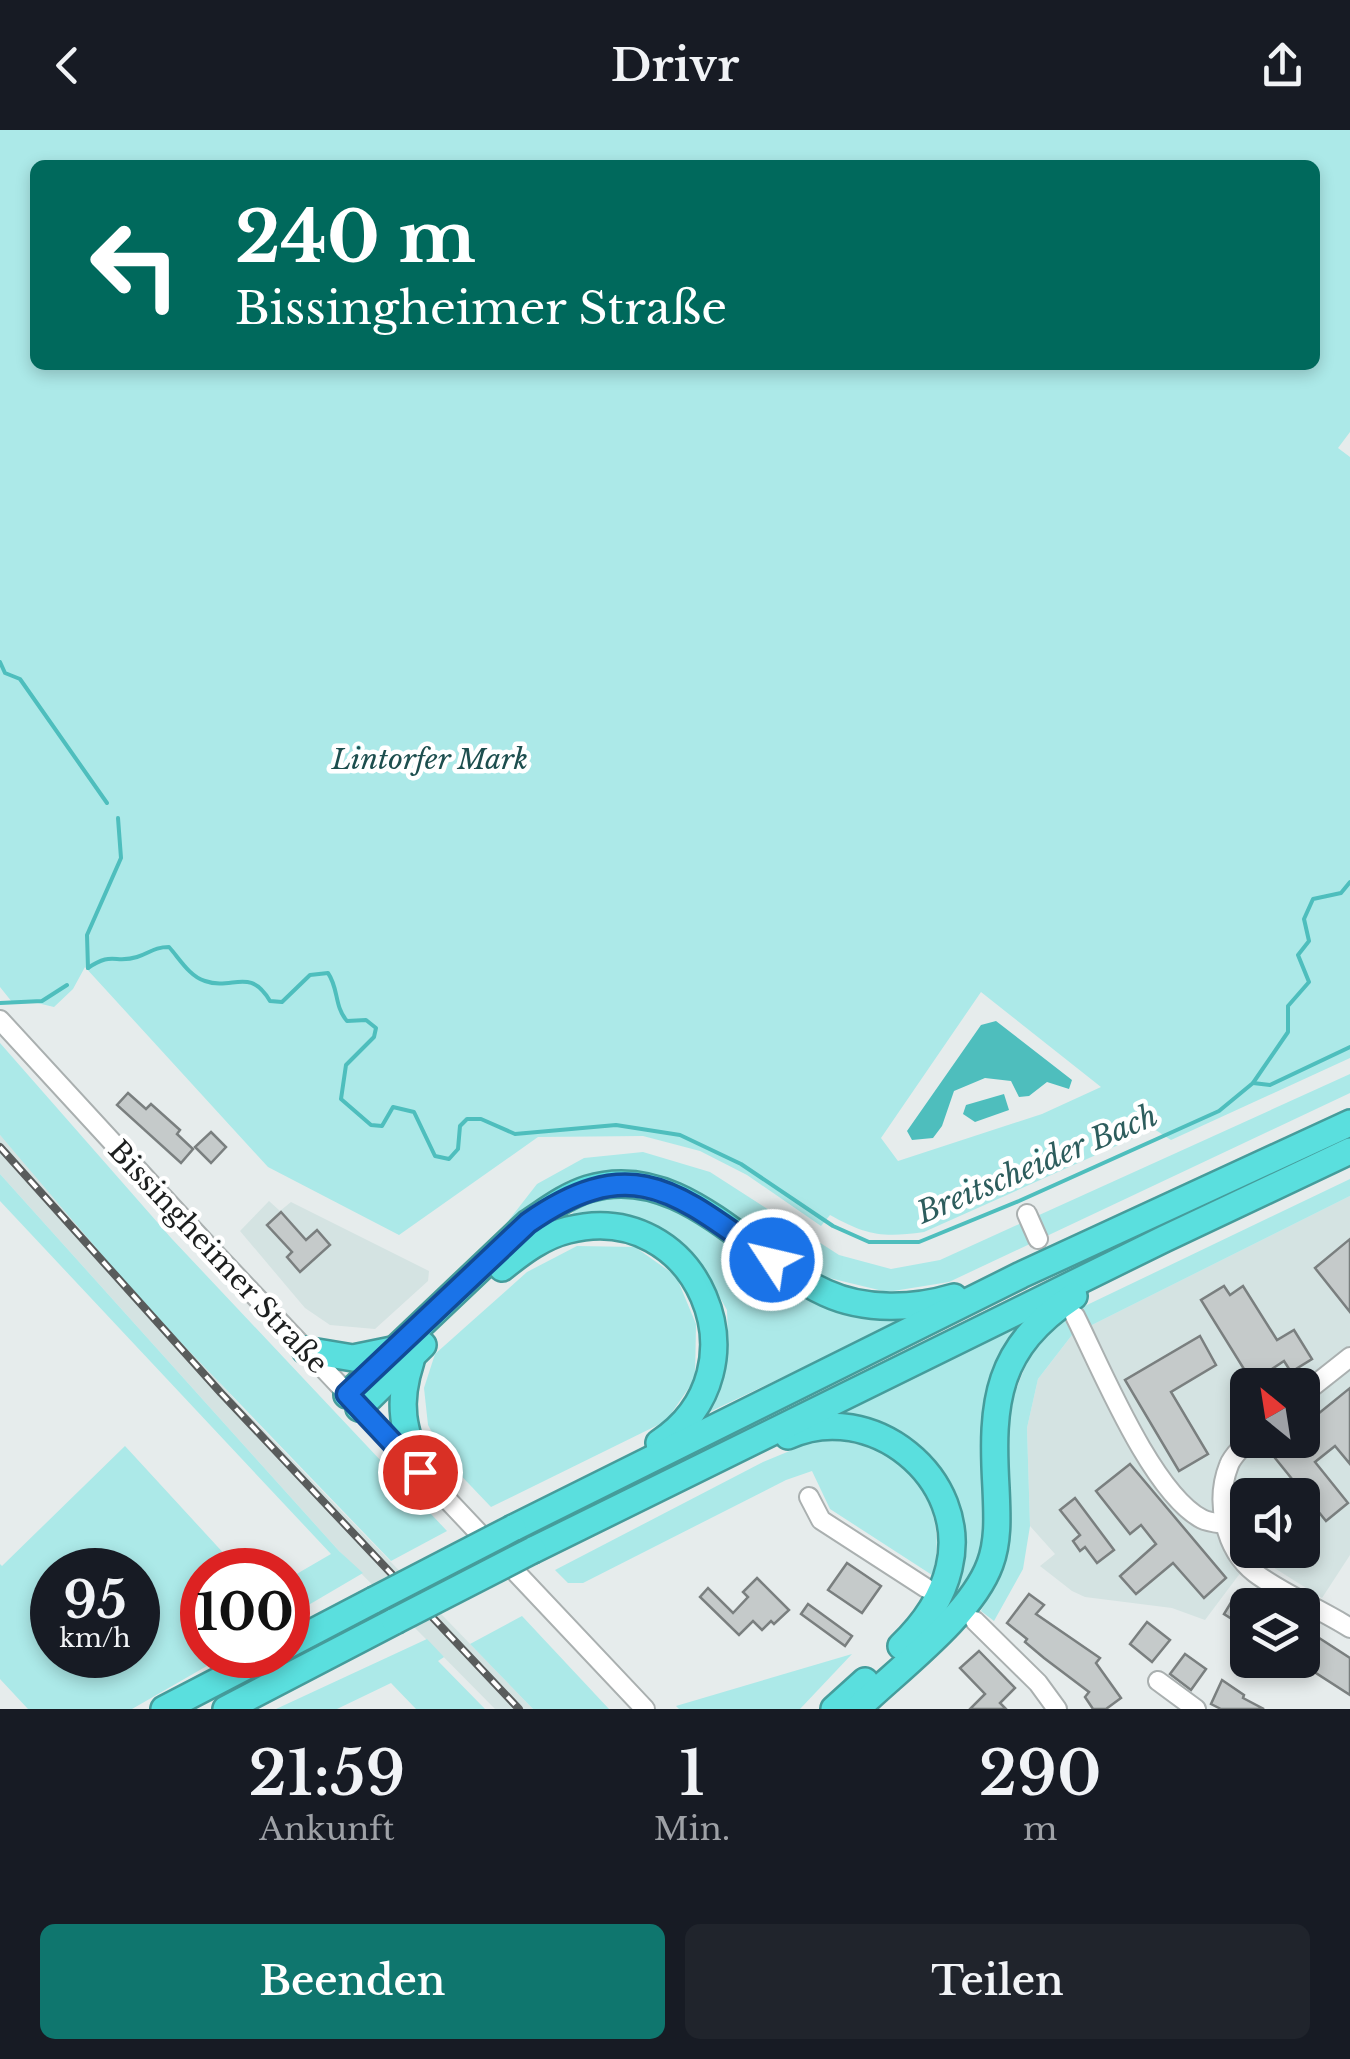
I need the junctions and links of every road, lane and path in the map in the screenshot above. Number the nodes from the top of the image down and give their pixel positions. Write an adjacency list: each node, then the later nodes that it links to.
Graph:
1 (3, 1024): 9 (street, Bissingheimer Straße)
2 (1350, 1123): 7 (highway)
3 (1350, 1151): 5 (highway)
4 (1028, 1214): 6 (street)
5 (1164, 1238): 15 (highway); 30 (highway)
6 (1038, 1239)
7 (1021, 1275): 10 (highway); 19 (highway)
8 (1076, 1316): 18 (street)
9 (305, 1350): 10 (highway); 13 (street, Bissingheimer Straße)
10 (405, 1352): 13 (highway); 16 (highway); 19 (highway)
11 (1350, 1357): 12 (street)
12 (1320, 1381)
13 (353, 1401): 16 (street, Bissingheimer Straße)
14 (1232, 1458): 18 (street)
15 (704, 1463): 27 (highway, bridge); 29 (highway)
16 (420, 1472): 28 (street, Bissingheimer Straße)
17 (808, 1497): 20 (street)
18 (1224, 1524): 22 (street)
19 (512, 1528): 23 (highway, bridge)
20 (926, 1588)
21 (974, 1621): 31 (street)
22 (1350, 1628)
23 (310, 1633)
24 (224, 1678): 26 (highway)
25 (1158, 1681): 32 (street)
26 (164, 1709)
27 (226, 1709)
28 (645, 1709)
29 (834, 1709)
30 (857, 1709)
31 (1057, 1709)
32 (1196, 1709)

